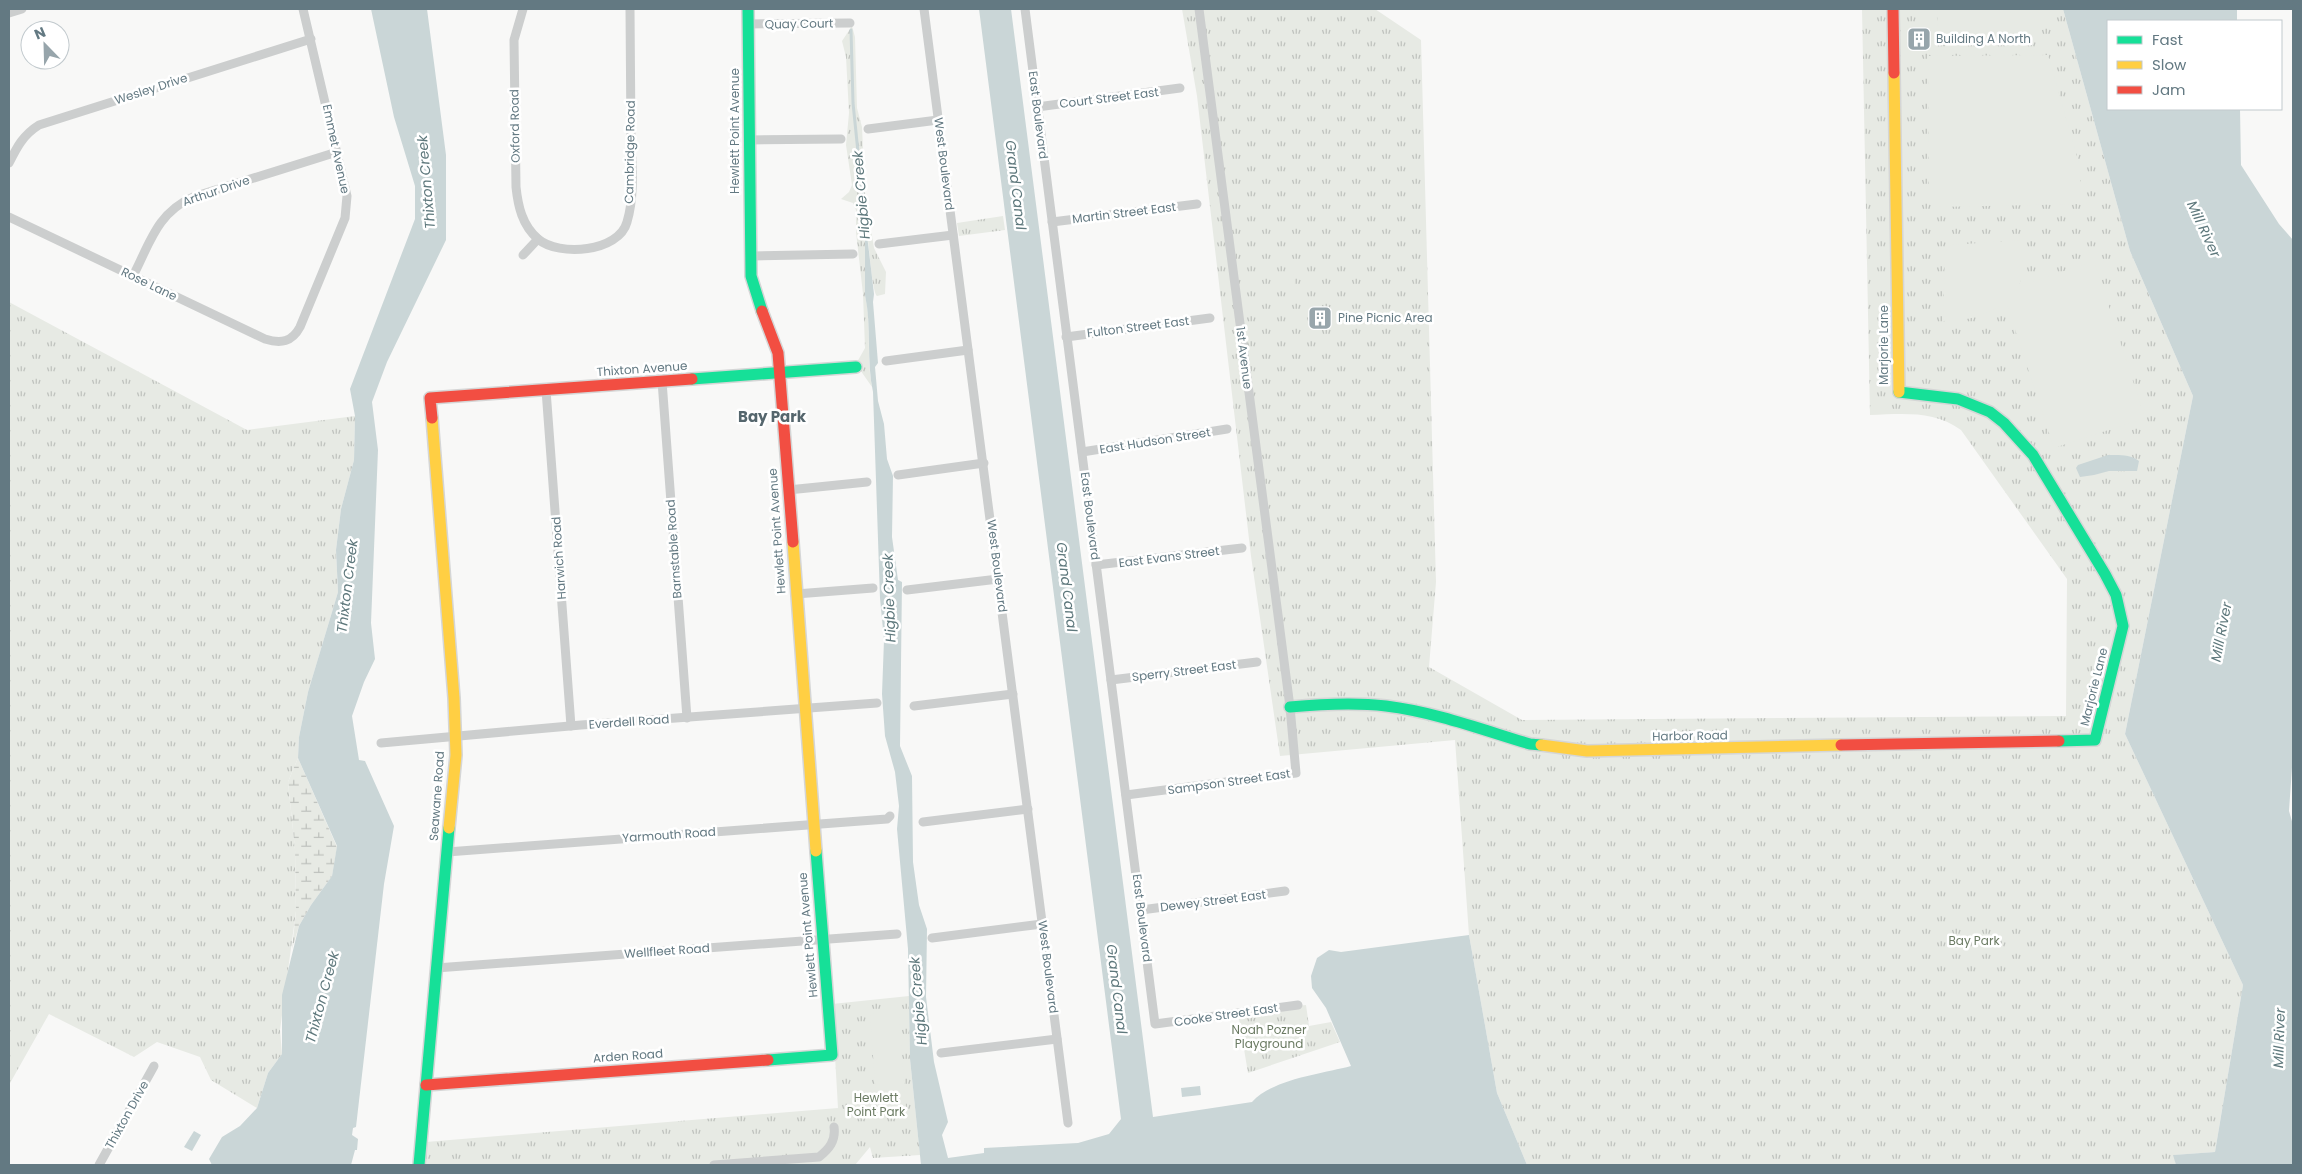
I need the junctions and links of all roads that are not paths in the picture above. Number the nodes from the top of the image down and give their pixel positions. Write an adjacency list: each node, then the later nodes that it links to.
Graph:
1 (22, 9): 10 (street)
2 (303, 9): 13 (street, Emmet Avenue)
3 (523, 9): 26 (street, Oxford Road)
4 (630, 9): 26 (street, Cambridge Road)
5 (748, 9): 12 (street, Hewlett Point Avenue)
6 (924, 9): 16 (street, West Boulevard)
7 (1025, 9): 15 (street, East Boulevard)
8 (1199, 9): 59 (street, 1st Avenue)
9 (1892, 9): 64 (street, Marjorie Lane)
10 (9, 13)
11 (850, 23): 12 (street, Quay Court)
12 (748, 24): 19 (street, Hewlett Point Avenue)
13 (311, 39): 20 (street, Emmet Avenue); 21 (street, Wesley Drive)
14 (1180, 88): 15 (street, Court Street East)
15 (1037, 107): 24 (street, East Boulevard)
16 (938, 120): 17 (street); 25 (street, West Boulevard)
17 (868, 129)
18 (841, 139): 19 (street)
19 (749, 140): 30 (street, Hewlett Point Avenue)
20 (337, 152): 31 (street, Arthur Drive); 34 (street, Emmet Avenue)
21 (9, 163)
22 (1197, 204): 24 (street, Martin Street East)
23 (9, 217): 31 (street, Rose Lane)
24 (1052, 222): 33 (street, East Boulevard)
25 (953, 235): 27 (street); 35 (street, West Boulevard)
26 (538, 239): 29 (street)
27 (879, 244)
28 (853, 254): 30 (street)
29 (523, 255)
30 (751, 256): 38 (street, Hewlett Point Avenue)
31 (134, 276): 34 (street, Rose Lane)
32 (1210, 318): 33 (street, Fulton Street East)
33 (1066, 336): 43 (street, East Boulevard)
34 (290, 340)
35 (968, 350): 36 (street); 44 (street, West Boulevard)
36 (886, 361)
37 (856, 367): 38 (street, Thixton Avenue)
38 (778, 372): 39 (street, Thixton Avenue); 47 (street, Hewlett Point Avenue)
39 (662, 381): 40 (street, Thixton Avenue); 61 (street, Barnstable Road)
40 (546, 390): 41 (street, Thixton Avenue); 62 (street, Harwich Road)
41 (430, 398): 63 (street, Seawane Road)
42 (1227, 429): 43 (street, East Hudson Street)
43 (1082, 452): 49 (street, East Boulevard)
44 (984, 463): 45 (street); 50 (street, West Boulevard)
45 (898, 475)
46 (867, 482): 47 (street)
47 (788, 490): 53 (street, Hewlett Point Avenue)
48 (1242, 548): 49 (street, East Evans Street)
49 (1096, 566): 55 (street, East Boulevard)
50 (998, 579): 52 (street); 56 (street, West Boulevard)
51 (873, 588): 53 (street)
52 (908, 590)
53 (796, 594): 60 (street, Hewlett Point Avenue)
54 (1257, 662): 55 (street, Sperry Street East)
55 (1111, 680): 66 (street, East Boulevard)
56 (1013, 694): 58 (street); 67 (street, West Boulevard)
57 (877, 703): 60 (street, Everdell Road)
58 (914, 706)
59 (1290, 707): 64 (street, Harbor Road); 66 (street, Sampson Street East)
60 (804, 709): 61 (street, Everdell Road); 70 (street, Hewlett Point Avenue)
61 (687, 718): 62 (street, Everdell Road)
62 (571, 726): 63 (street, Everdell Road)
63 (454, 735): 65 (street, Everdell Road); 71 (street, Seawane Road)
64 (2095, 740)
65 (381, 743)
66 (1126, 796): 73 (street, East Boulevard)
67 (1028, 809): 69 (street); 74 (street, West Boulevard)
68 (890, 816): 70 (street, Yarmouth Road)
69 (923, 822)
70 (813, 824): 71 (street, Yarmouth Road); 77 (street, Hewlett Point Avenue)
71 (447, 852): 78 (street, Seawane Road)
72 (1285, 892): 73 (street, Dewey Street East)
73 (1141, 910): 80 (street, East Boulevard)
74 (1042, 924): 76 (street); 81 (street, West Boulevard)
75 (897, 934): 77 (street, Wellfleet Road)
76 (932, 938)
77 (822, 940): 78 (street, Wellfleet Road); 83 (street, Hewlett Point Avenue)
78 (436, 968): 85 (street, Seawane Road)
79 (1298, 1005): 80 (street, Cooke Street East)
80 (1155, 1024)
81 (1057, 1038): 82 (street); 86 (street, West Boulevard)
82 (941, 1053)
83 (832, 1055): 85 (street, Arden Road)
84 (154, 1066): 88 (street, Thixton Drive)
85 (426, 1085): 89 (street, Seawane Road)
86 (1068, 1123)
87 (834, 1127): 90 (street)
88 (99, 1165)
89 (419, 1165)
90 (714, 1165)

